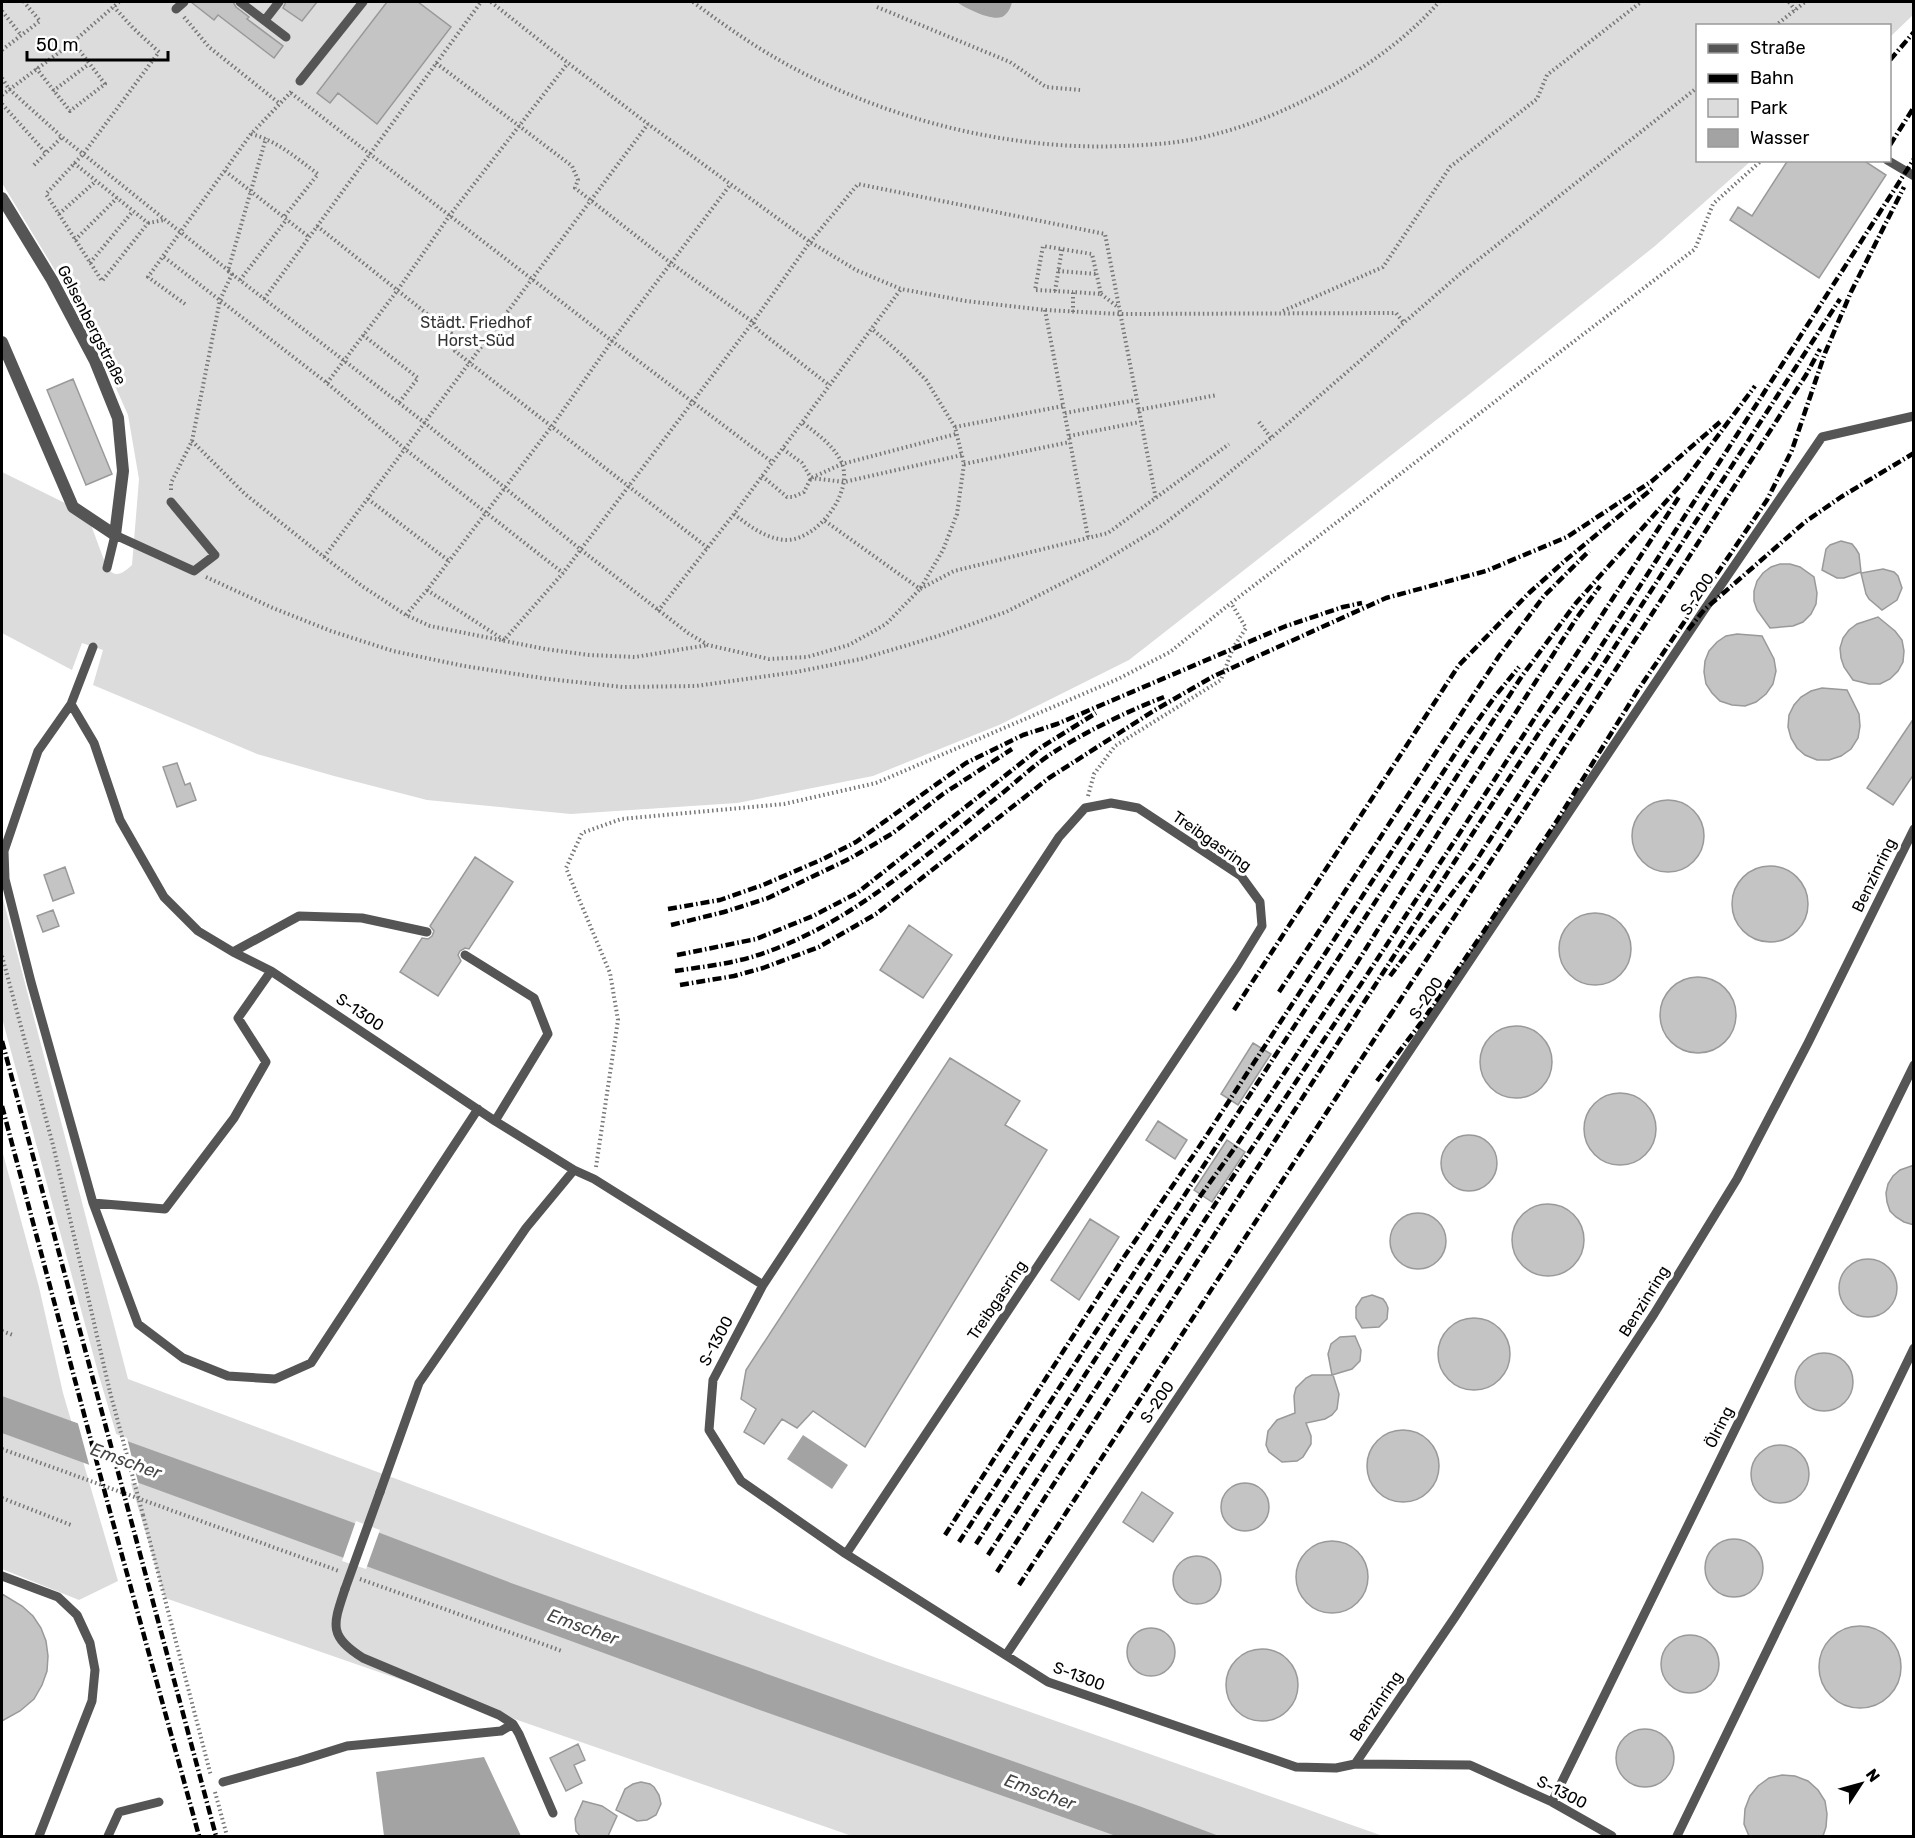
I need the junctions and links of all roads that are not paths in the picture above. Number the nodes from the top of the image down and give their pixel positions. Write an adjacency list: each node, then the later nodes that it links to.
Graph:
1 (183, 2): 5 (lane)
2 (240, 2): 6 (lane)
3 (279, 2): 6 (lane)
4 (363, 2): 8 (lane)
5 (176, 9)
6 (265, 20): 7 (lane)
7 (286, 37)
8 (300, 81)
9 (1890, 162): 10 (lane)
10 (1914, 176)
11 (2, 198): 15 (street, Gelsenbergstraße)
12 (2, 342): 15 (street)
13 (1914, 416): 33 (lane, S-200)
14 (171, 502): 15 (lane)
15 (115, 535): 16 (lane)
16 (107, 568)
17 (93, 646): 18 (lane)
18 (71, 705): 21 (lane, S-1300); 28 (lane)
19 (1914, 829): 35 (lane, Benzinring)
20 (427, 932): 21 (lane)
21 (233, 952): 23 (lane, S-1300)
22 (465, 955): 26 (lane)
23 (271, 971): 25 (lane, S-1300); 28 (lane)
24 (1914, 1065): 38 (lane, Ölring)
25 (478, 1109): 26 (lane, S-1300); 28 (lane)
26 (495, 1121): 27 (lane, S-1300)
27 (574, 1170): 29 (lane, S-1300); 34 (lane, bridge)
28 (93, 1203)
29 (763, 1285): 31 (lane, S-1300); 31 (lane, Treibgasring)
30 (1914, 1348): 43 (lane)
31 (846, 1554): 33 (lane, S-1300)
32 (2, 1576): 40 (lane)
33 (1006, 1655): 35 (lane, S-1300)
34 (513, 1724): 36 (lane); 39 (lane)
35 (1355, 1764): 38 (lane, S-1300)
36 (223, 1782)
37 (159, 1802): 41 (lane)
38 (1552, 1802): 42 (lane, S-1300)
39 (553, 1813)
40 (39, 1836)
41 (108, 1836)
42 (1612, 1836)
43 (1677, 1836)

